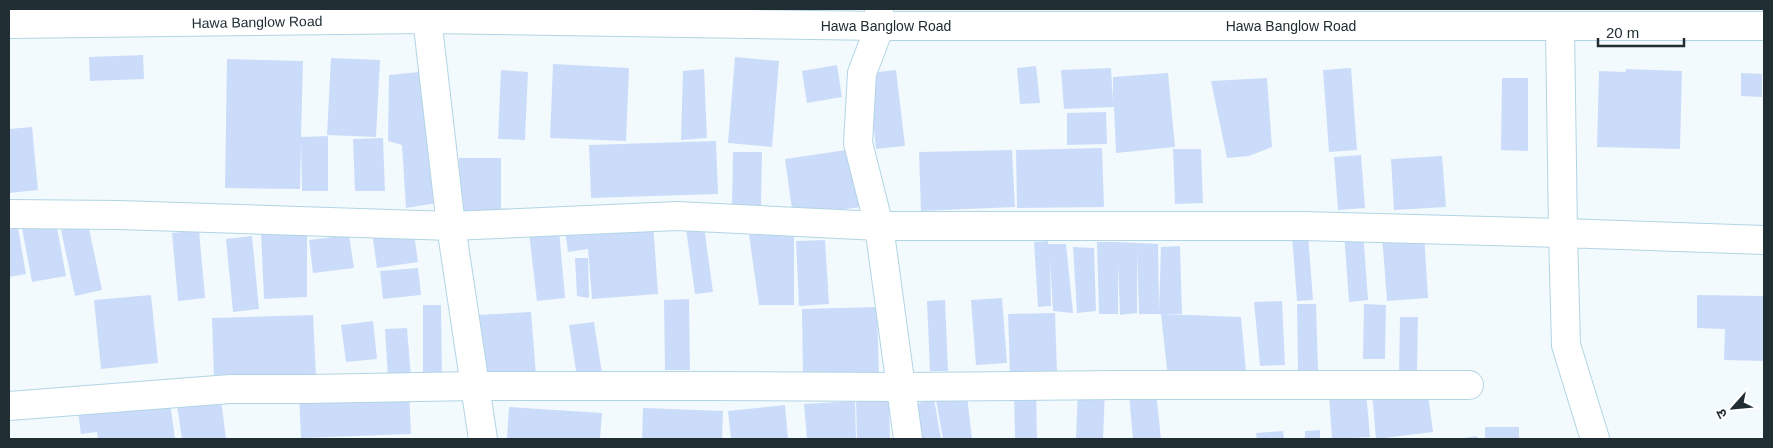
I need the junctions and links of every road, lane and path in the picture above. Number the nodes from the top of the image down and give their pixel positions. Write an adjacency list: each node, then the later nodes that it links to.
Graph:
1 (427, 14): 2 (street, Hawa Banglow Road); 3 (street, Hawa Banglow Road); 7 (street)
2 (880, 17): 4 (street, Hawa Banglow Road); 8 (street)
3 (9, 24)
4 (1560, 26): 5 (street, Hawa Banglow Road); 9 (street)
5 (1764, 26)
6 (9, 214): 7 (street)
7 (451, 226): 8 (street); 12 (street)
8 (879, 226): 9 (street); 13 (street)
9 (1563, 233): 10 (street); 17 (street)
10 (1764, 240)
11 (1469, 385): 13 (street)
12 (475, 386): 13 (street); 14 (street); 15 (street)
13 (901, 387): 16 (street)
14 (9, 406)
15 (483, 439)
16 (908, 439)
17 (1596, 439)

